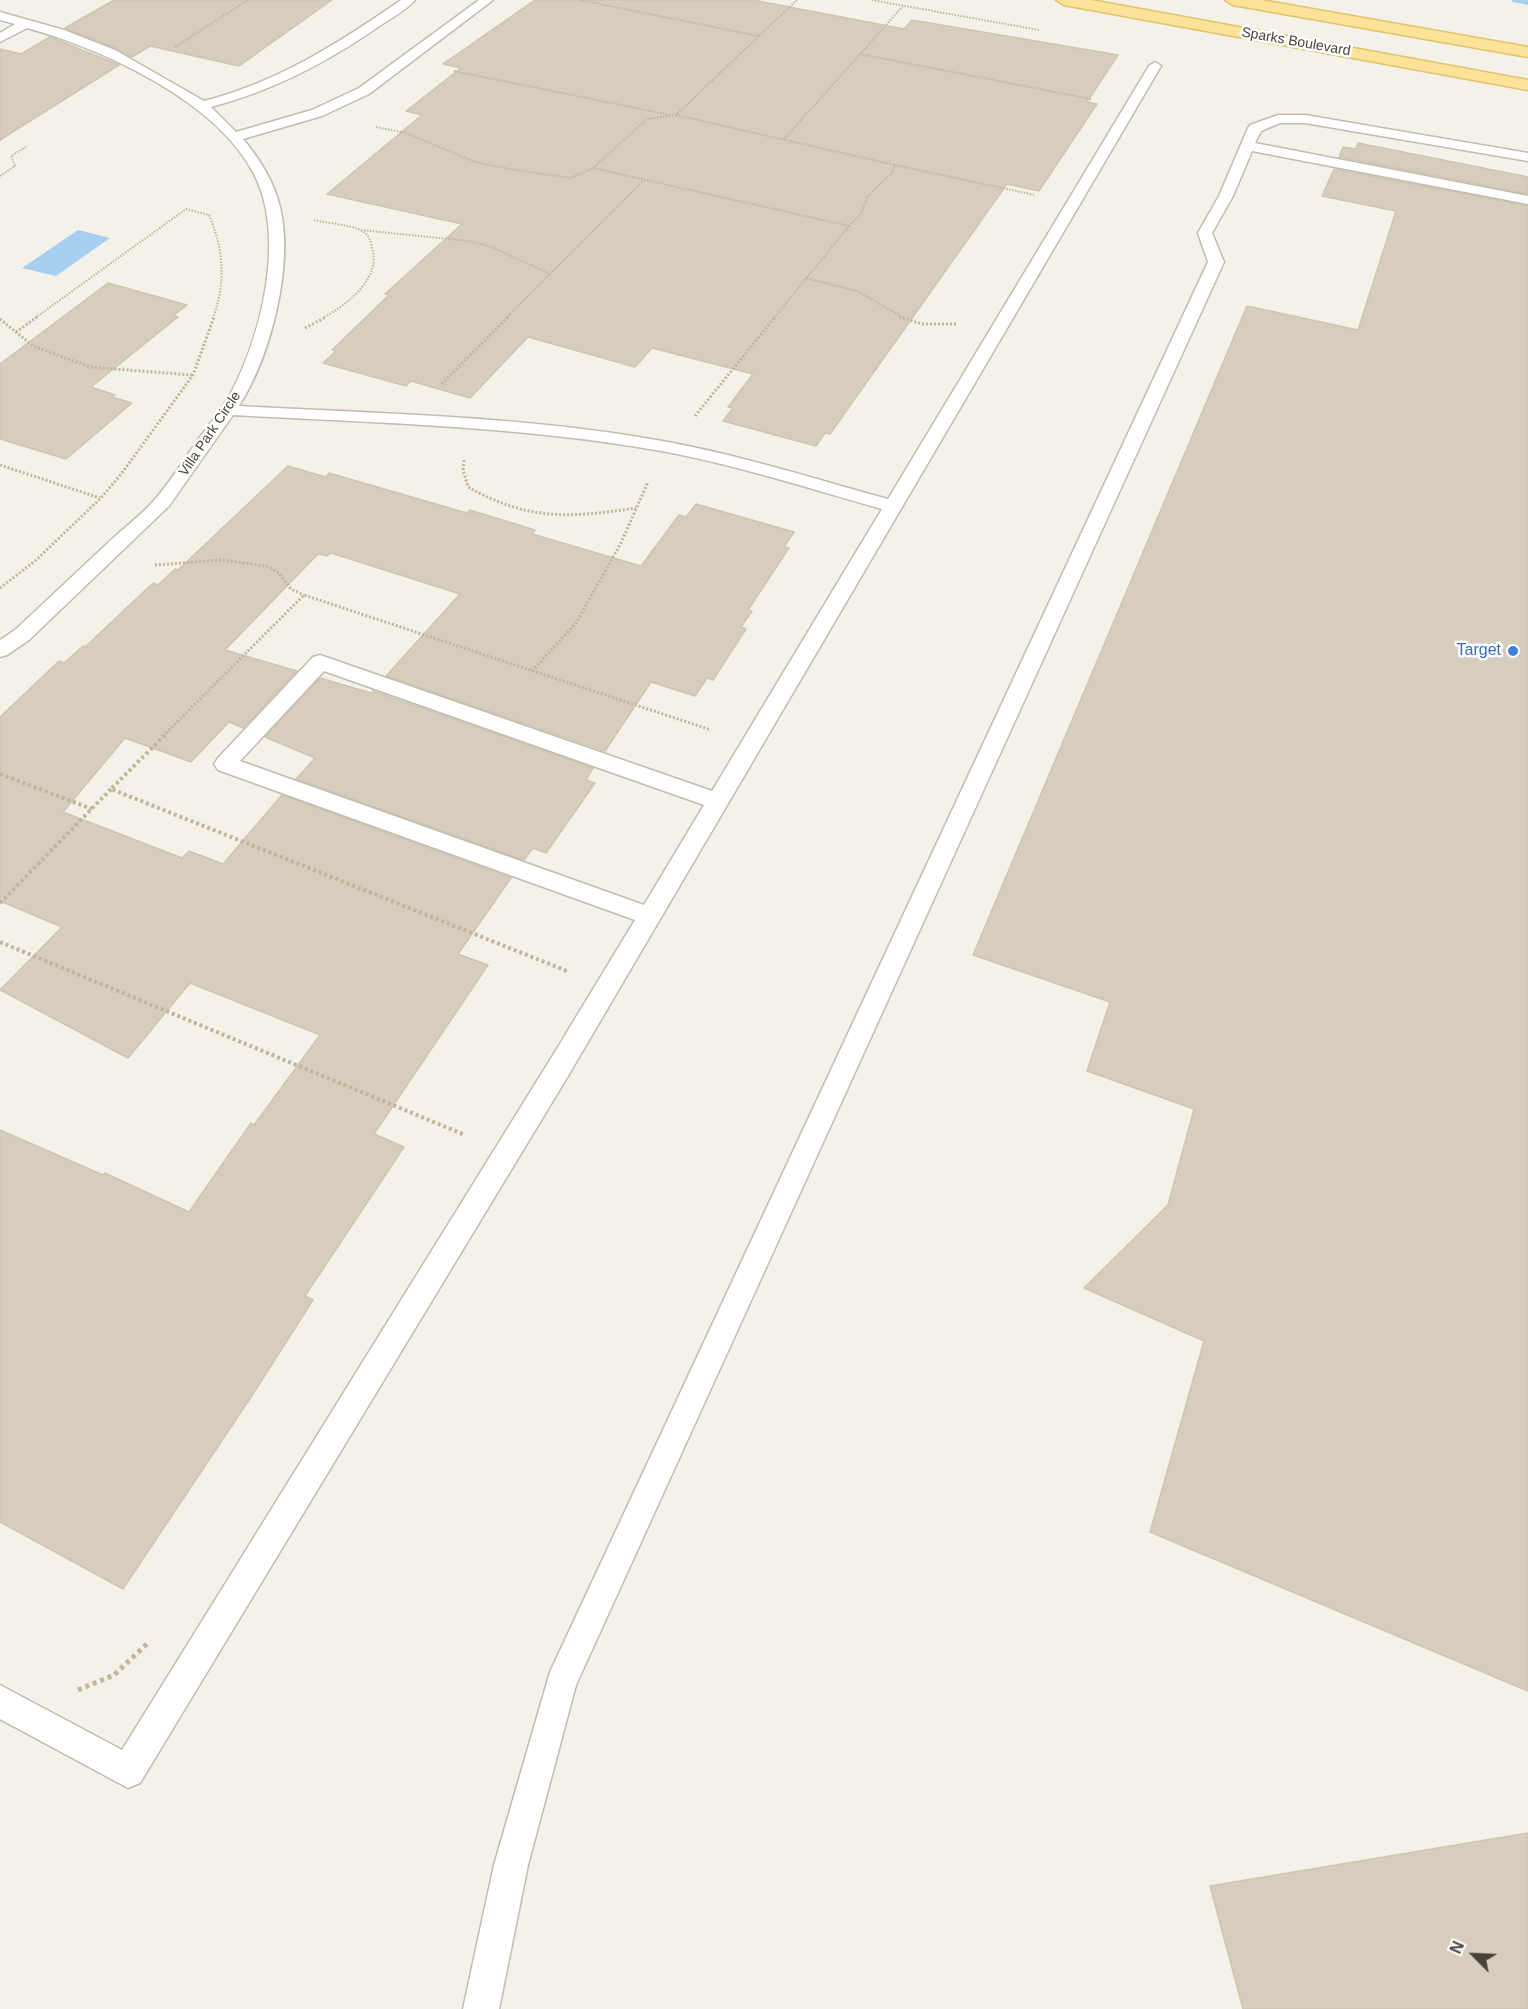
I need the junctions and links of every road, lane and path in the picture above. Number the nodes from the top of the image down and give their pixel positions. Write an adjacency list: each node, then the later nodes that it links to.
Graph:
1 (248, 0): 15 (path)
2 (409, 0): 22 (lane)
3 (487, 0): 25 (lane)
4 (580, 0): 13 (path)
5 (797, 0): 13 (path)
6 (872, 0): 9 (path)
7 (1064, 0): 20 (main road, Sparks Boulevard)
8 (1233, 0): 16 (main road, Sparks Boulevard)
9 (903, 6): 12 (path); 17 (path)
10 (0, 16): 11 (lane, Villa Park Circle)
11 (26, 22): 14 (lane); 22 (lane, Villa Park Circle)
12 (1044, 31)
13 (759, 36): 23 (path)
14 (0, 38)
15 (169, 51)
16 (1528, 52)
17 (860, 54): 21 (path); 26 (path)
18 (1155, 66): 53 (lane)
19 (450, 70): 23 (path)
20 (1528, 85)
21 (1092, 99)
22 (202, 105): 25 (lane, Villa Park Circle)
23 (675, 115): 26 (path); 31 (path)
24 (367, 126): 31 (path)
25 (234, 137): 47 (lane, Villa Park Circle)
26 (783, 139): 30 (path)
27 (1248, 146): 29 (lane); 35 (lane); 77 (lane)
28 (26, 147): 32 (path)
29 (1528, 158)
30 (896, 165): 34 (path); 37 (path)
31 (592, 168): 33 (path)
32 (0, 176)
33 (643, 181): 37 (path); 39 (path)
34 (1035, 195)
35 (1528, 200)
36 (314, 220): 38 (path)
37 (849, 226): 40 (path)
38 (361, 230): 39 (path); 43 (path)
39 (550, 274): 46 (path)
40 (806, 278): 42 (path); 48 (path)
41 (0, 320): 44 (path)
42 (958, 324)
43 (299, 331)
44 (16, 332): 45 (path); 45 (path)
45 (193, 375): 52 (path)
46 (440, 387)
47 (228, 410): 53 (lane); 58 (lane, Villa Park Circle)
48 (695, 416)
49 (464, 452): 54 (path)
50 (0, 465): 52 (path)
51 (651, 475): 54 (path)
52 (101, 498): 56 (path)
53 (891, 506): 63 (lane)
54 (636, 508): 59 (path)
55 (146, 564): 57 (path)
56 (0, 588)
57 (304, 596): 59 (path); 61 (path)
58 (0, 650)
59 (532, 671): 62 (path)
60 (0, 774): 64 (path)
61 (111, 789): 64 (path); 69 (path)
62 (679, 789): 63 (lane); 66 (lane)
63 (717, 801): 66 (lane)
64 (92, 809): 65 (path)
65 (0, 903)
66 (649, 916): 76 (lane)
67 (0, 942): 72 (path)
68 (574, 961): 69 (path)
69 (567, 971): 70 (path)
70 (561, 981)
71 (472, 1125): 72 (path)
72 (466, 1135): 73 (path)
73 (460, 1145)
74 (153, 1638): 75 (path)
75 (73, 1692)
76 (0, 1701)
77 (481, 2009)

